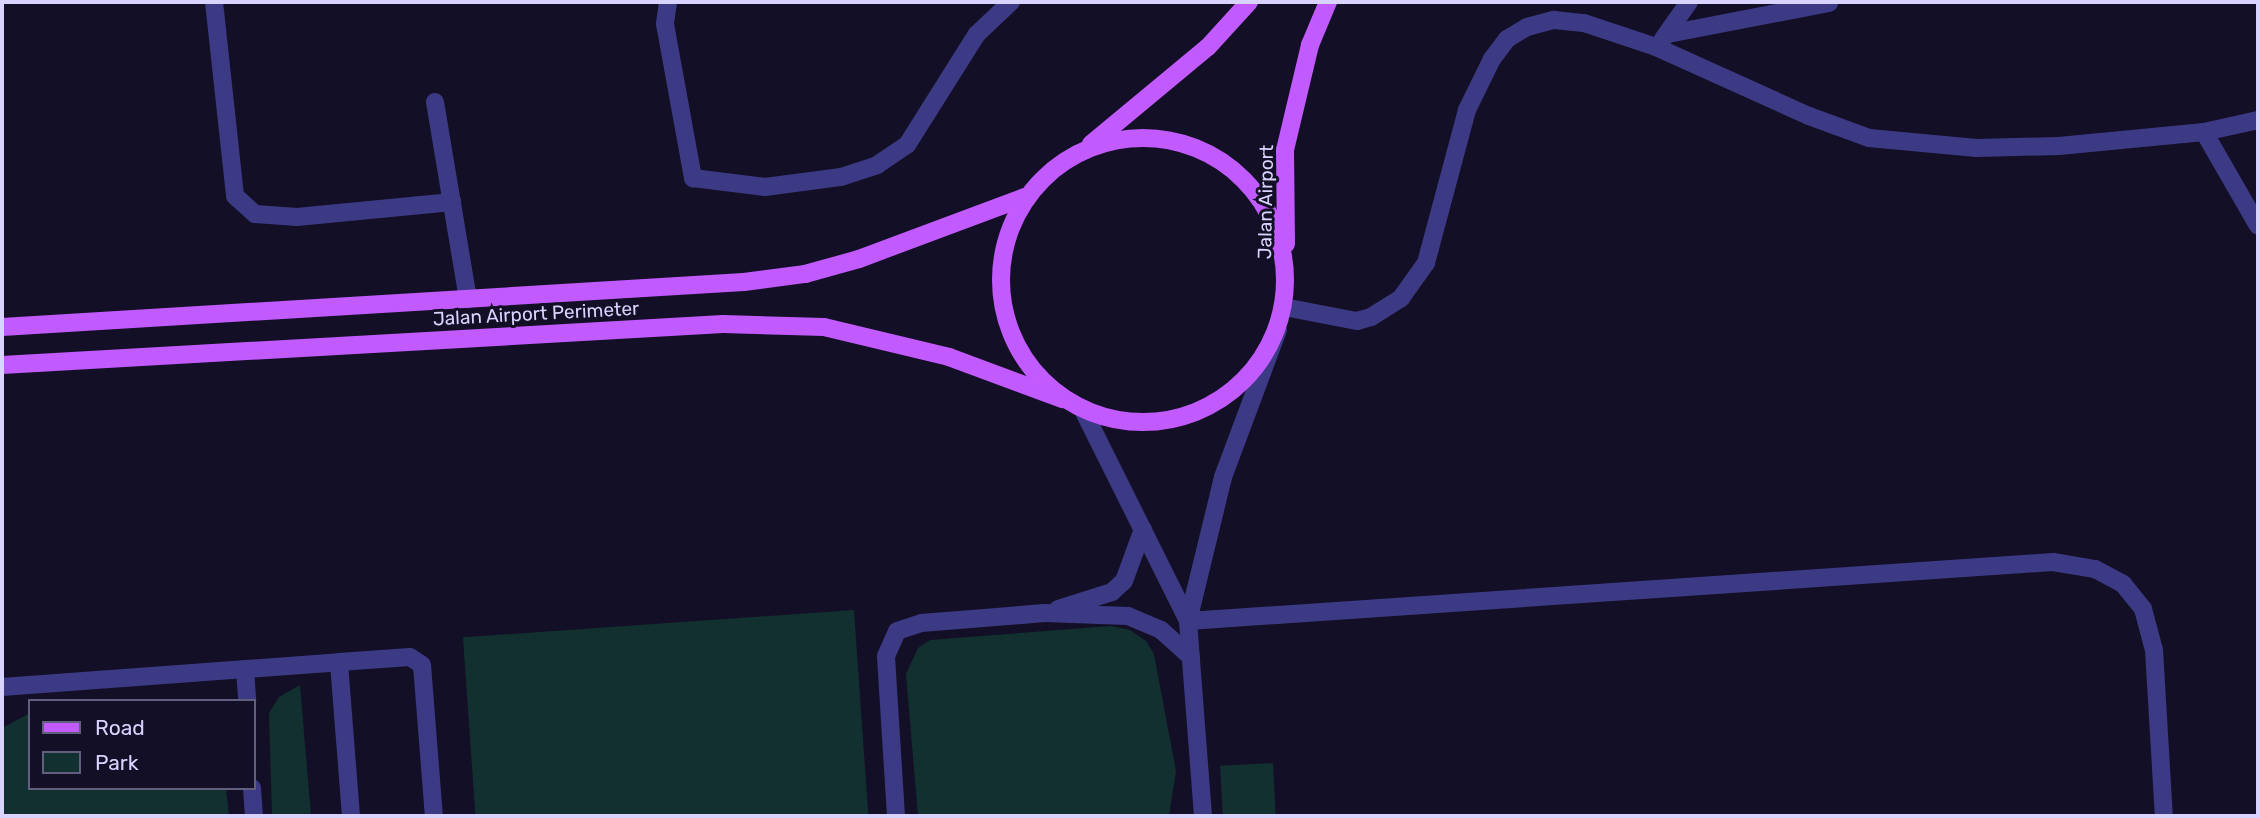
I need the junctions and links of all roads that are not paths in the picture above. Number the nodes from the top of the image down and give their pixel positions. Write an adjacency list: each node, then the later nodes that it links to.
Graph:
1 (214, 2): 14 (street)
2 (668, 2): 3 (street)
3 (1011, 2)
4 (1328, 2): 16 (main road, Jalan Airport)
5 (1689, 2): 8 (street)
6 (1245, 3): 12 (main road)
7 (1829, 3): 8 (street)
8 (1662, 40): 11 (street); 18 (street)
9 (435, 102): 14 (street)
10 (2258, 120): 11 (street)
11 (2204, 132): 15 (street)
12 (1086, 148): 13 (main road); 16 (main road)
13 (1025, 197): 17 (main road, Jalan Airport Perimeter); 22 (main road)
14 (452, 202): 17 (street)
15 (2258, 226)
16 (1287, 284): 18 (main road)
17 (468, 299): 19 (main road, Jalan Airport Perimeter)
18 (1284, 307): 20 (main road)
19 (2, 327)
20 (1278, 330): 23 (main road); 26 (street)
21 (2, 365): 22 (main road, Jalan Airport Perimeter)
22 (1062, 399): 23 (main road)
23 (1083, 410): 24 (street)
24 (1143, 528): 25 (street); 26 (street)
25 (1045, 613): 27 (street); 36 (street)
26 (1188, 621): 27 (street); 38 (street)
27 (1191, 657): 37 (street)
28 (339, 662): 29 (street); 34 (street); 35 (street)
29 (245, 669): 30 (street); 31 (street)
30 (2, 687)
31 (247, 699)
32 (252, 790): 33 (street)
33 (254, 816)
34 (351, 816)
35 (433, 816)
36 (896, 816)
37 (1203, 816)
38 (2164, 816)

